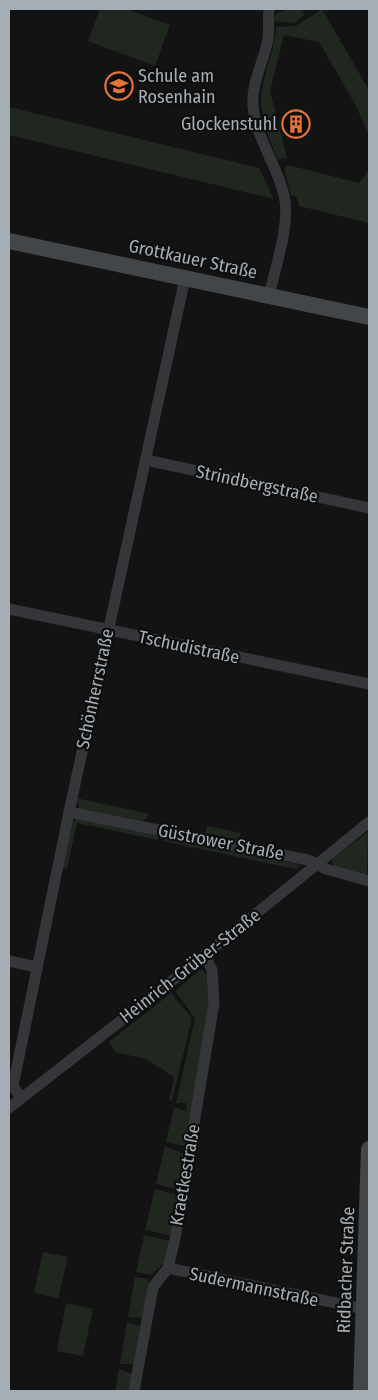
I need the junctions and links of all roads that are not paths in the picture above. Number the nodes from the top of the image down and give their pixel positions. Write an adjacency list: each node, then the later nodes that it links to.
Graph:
1 (269, 9): 4 (street)
2 (9, 241): 3 (street, Grottkauer Straße)
3 (185, 278): 4 (street, Grottkauer Straße); 6 (street, Schönherrstraße)
4 (269, 296): 5 (street, Grottkauer Straße)
5 (369, 317)
6 (146, 460): 7 (street, Strindbergstraße); 9 (street, Schönherrstraße)
7 (369, 508)
8 (9, 609): 9 (street, Tschudistraße)
9 (108, 630): 10 (street, Tschudistraße); 11 (street, Schönherrstraße)
10 (369, 684)
11 (69, 812): 13 (street, Güstrower Straße); 17 (street, Schönherrstraße)
12 (369, 822): 13 (street, Heinrich-Grüber-Straße)
13 (317, 864): 14 (street, Güstrower Straße); 15 (street, Heinrich-Grüber-Straße)
14 (369, 881)
15 (205, 955): 18 (street, Heinrich-Grüber-Straße); 21 (street, Kraetkestraße)
16 (9, 961): 17 (street)
17 (37, 967): 18 (street, Schönherrstraße)
18 (21, 1098): 19 (street, Heinrich-Grüber-Straße)
19 (9, 1108)
20 (369, 1149): 22 (street, Ridbacher Straße)
21 (168, 1268): 22 (street, Sudermannstraße); 23 (street, Kraetkestraße)
22 (367, 1310): 24 (street, Ridbacher Straße)
23 (134, 1391)
24 (361, 1391)

